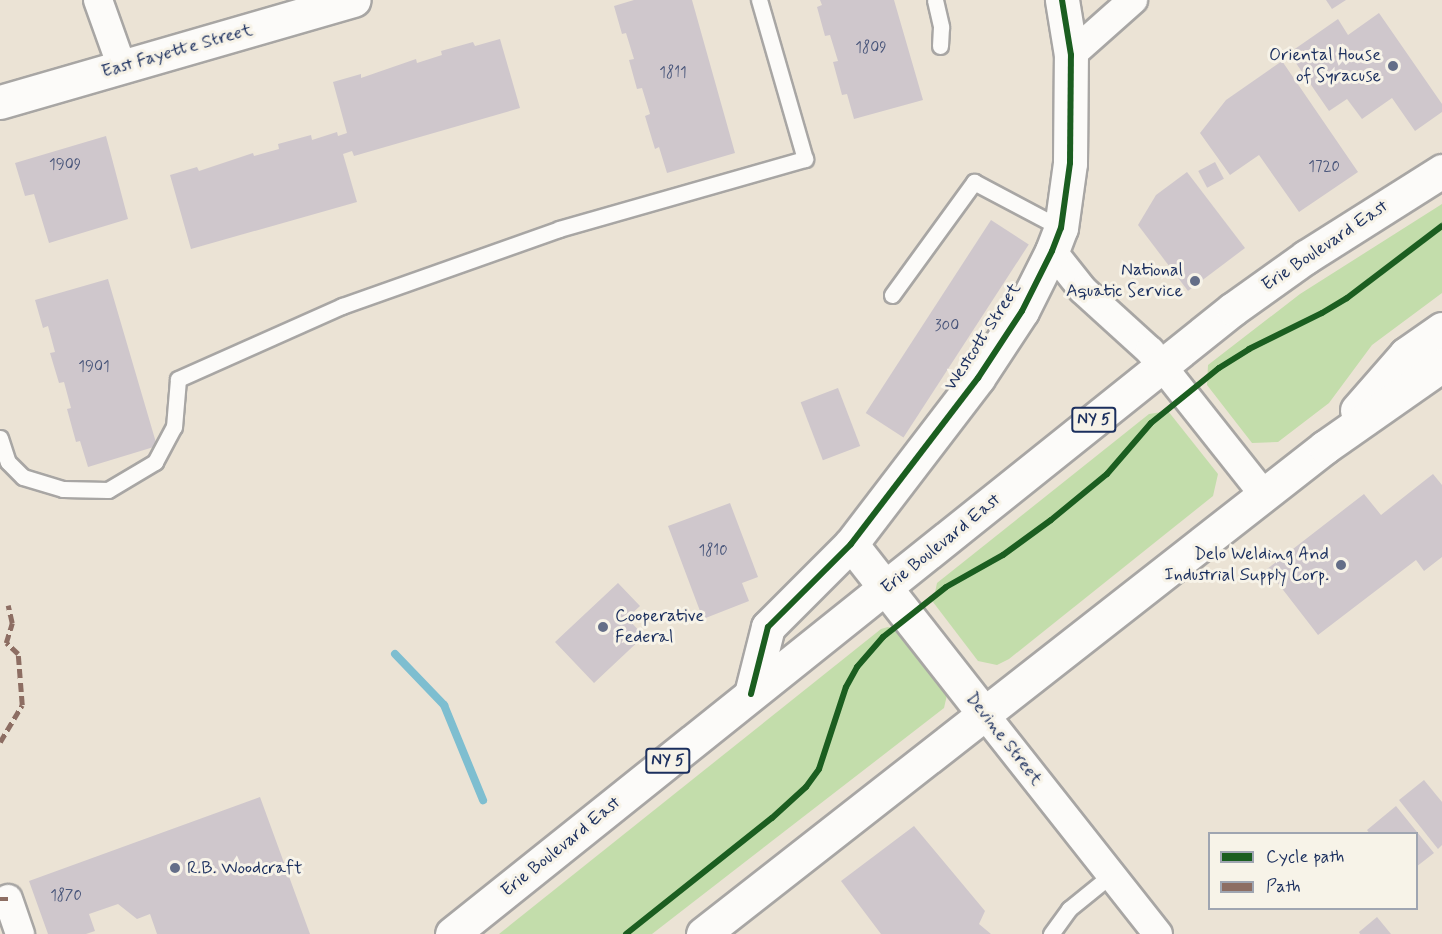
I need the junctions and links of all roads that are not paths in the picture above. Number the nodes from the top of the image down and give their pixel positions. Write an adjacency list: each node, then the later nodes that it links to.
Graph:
1 (98, 0): 9 (street)
2 (354, 0): 9 (main road, East Fayette Street)
3 (759, 0): 19 (lane)
4 (935, 0): 7 (lane)
5 (1062, 0): 8 (main road, Westcott Street)
6 (1133, 0): 8 (street)
7 (940, 46)
8 (1071, 55): 12 (main road, Westcott Street)
9 (122, 67): 10 (main road, East Fayette Street)
10 (0, 102)
11 (1442, 171): 18 (main road, Erie Boulevard East / NY 5)
12 (1056, 239): 13 (lane); 18 (street); 22 (main road, Westcott Street)
13 (892, 295)
14 (1442, 321): 16 (main road)
15 (1442, 329): 16 (main road)
16 (1406, 354): 20 (main road)
17 (1442, 365): 20 (main road)
18 (1162, 366): 21 (street); 23 (main road, Erie Boulevard East / NY 5)
19 (0, 438)
20 (1324, 447): 21 (main road)
21 (1264, 495): 25 (main road)
22 (851, 544): 23 (main road, Devine Street); 24 (main road, Westcott Street)
23 (886, 588): 24 (main road, Erie Boulevard East / NY 5); 25 (main road, Devine Street)
24 (751, 694): 29 (main road, Erie Boulevard East / NY 5)
25 (984, 716): 26 (street, Devine Street); 30 (main road)
26 (1111, 875): 31 (lane); 32 (street, Devine Street)
27 (8, 899): 28 (street)
28 (20, 934)
29 (452, 934)
30 (703, 934)
31 (1051, 934)
32 (1158, 934)

